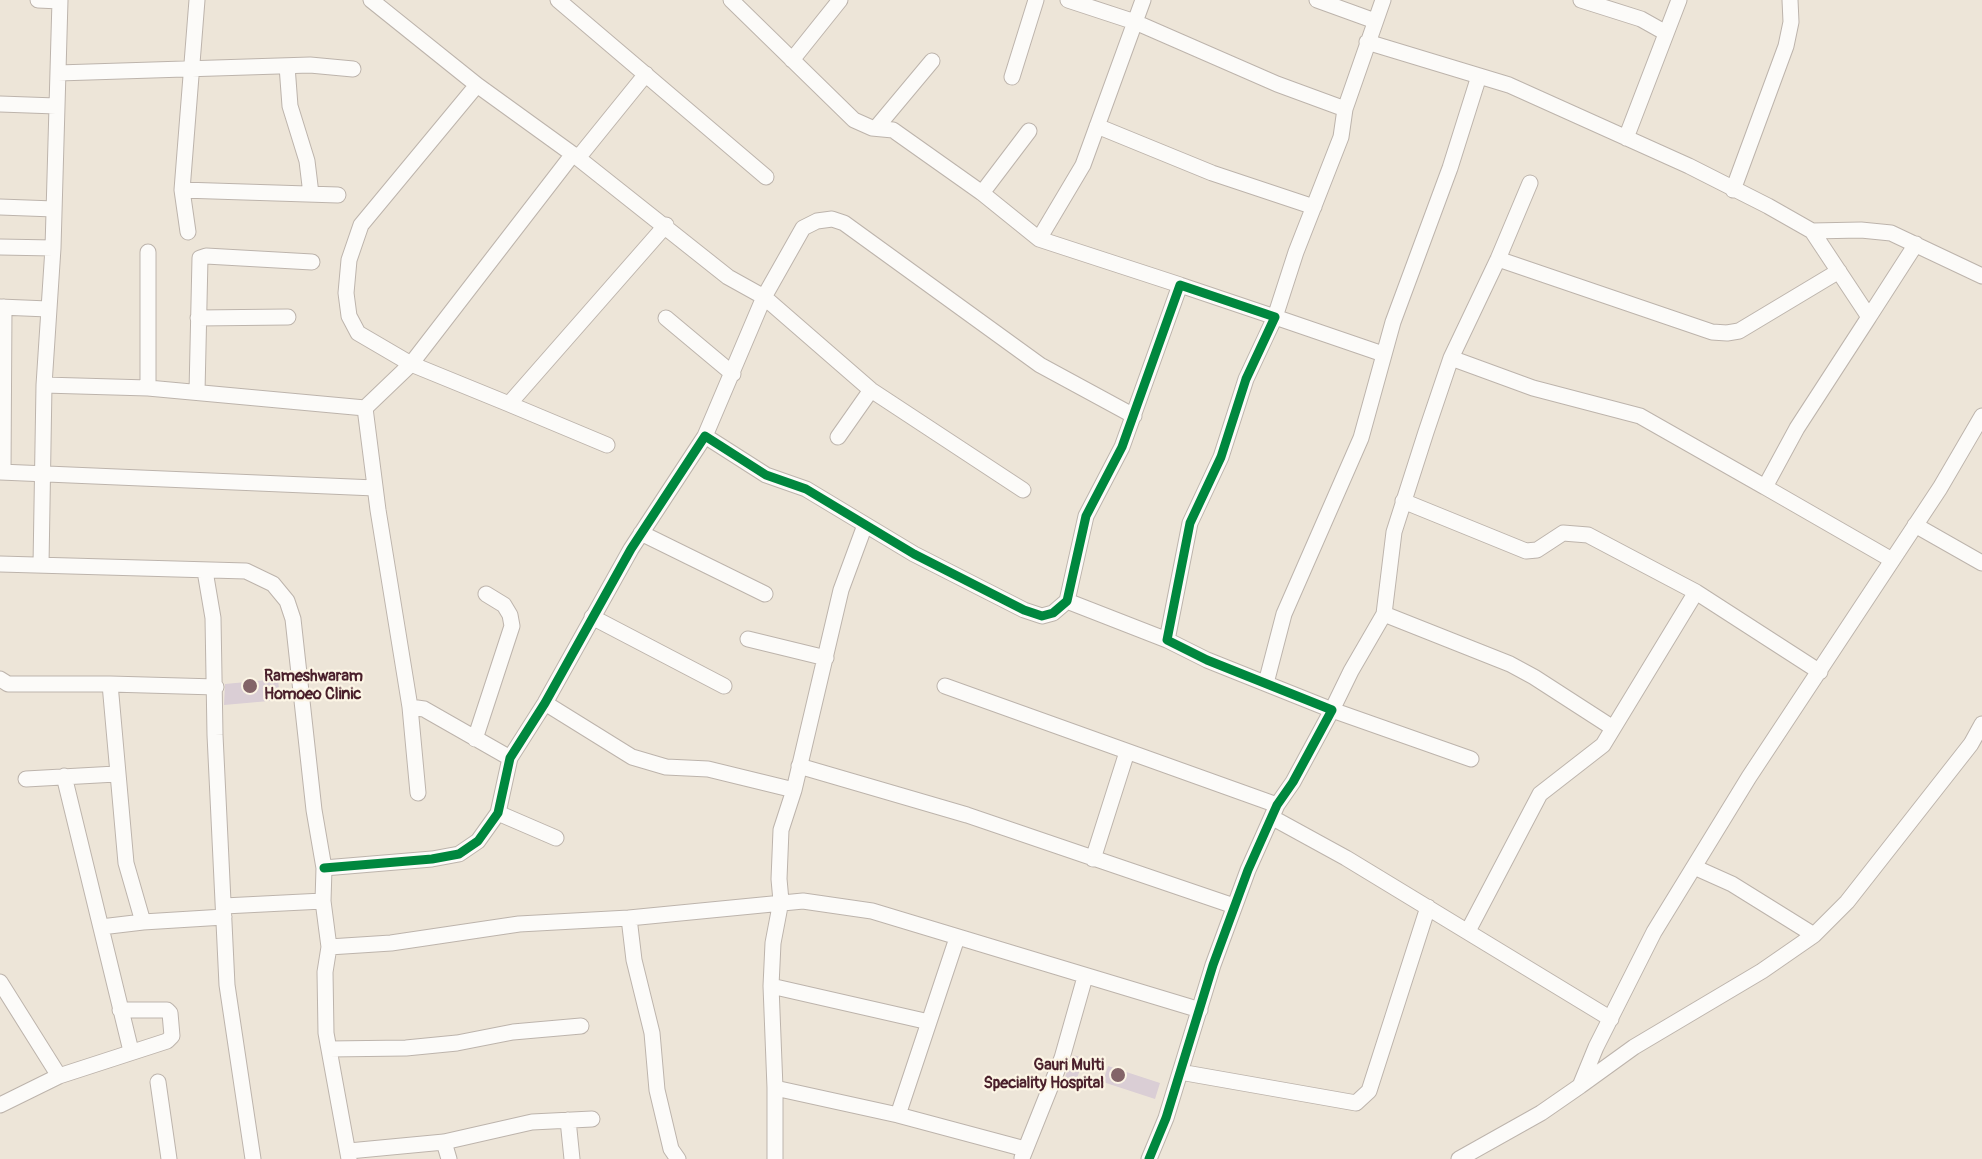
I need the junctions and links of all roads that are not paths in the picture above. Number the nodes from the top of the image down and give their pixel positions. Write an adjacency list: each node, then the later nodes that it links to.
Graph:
1 (38, 0): 2 (street)
2 (60, 0): 25 (street)
3 (197, 0): 23 (street)
4 (371, 0): 29 (street)
5 (558, 0): 26 (street)
6 (730, 0): 20 (street)
7 (840, 0): 20 (street)
8 (1036, 0): 28 (street)
9 (1068, 0): 17 (street)
10 (1143, 0): 17 (street)
11 (1317, 0): 16 (street)
12 (1383, 0): 16 (street)
13 (1581, 0): 18 (street)
14 (1679, 0): 18 (street)
15 (1791, 0): 41 (street)
16 (1374, 21): 19 (street)
17 (1135, 22): 32 (street); 33 (street)
18 (1666, 33): 36 (street)
19 (1367, 42): 27 (street); 32 (street)
20 (792, 60): 34 (street)
21 (932, 62): 34 (street)
22 (286, 66): 23 (street); 24 (street); 43 (street)
23 (190, 68): 25 (street); 40 (street)
24 (353, 69)
25 (58, 73): 31 (street)
26 (646, 74): 37 (street); 38 (street)
27 (1479, 76): 36 (street); 69 (street)
28 (1012, 77)
29 (477, 85): 37 (street); 71 (street)
30 (0, 104): 31 (street)
31 (56, 106): 47 (street)
32 (1345, 109): 46 (street)
33 (1097, 126): 46 (street); 51 (street)
34 (876, 128): 42 (street)
35 (1029, 131): 42 (street)
36 (1626, 138): 41 (street)
37 (575, 156): 48 (street); 71 (street)
38 (766, 177)
39 (1530, 183): 56 (street)
40 (182, 190): 43 (street); 50 (street)
41 (1734, 190): 49 (street)
42 (982, 193): 51 (street)
43 (311, 194): 44 (street)
44 (338, 195)
45 (0, 207): 47 (street)
46 (1314, 207): 65 (street)
47 (54, 209): 54 (street)
48 (666, 225): 61 (street); 77 (street)
49 (1812, 231): 52 (street); 58 (street)
50 (188, 232)
51 (1039, 238): 60 (street)
52 (1916, 244): 59 (street); 66 (street)
53 (0, 247): 54 (street)
54 (53, 248): 63 (street)
55 (148, 252): 74 (street)
56 (1498, 259): 58 (street); 70 (street)
57 (312, 262): 67 (street)
58 (1839, 271): 66 (street)
59 (1982, 276)
60 (1180, 285): 65 (street); 80 (street)
61 (764, 297): 72 (street); 75 (street); 80 (street)
62 (2, 307): 63 (street); 79 (street)
63 (48, 309): 73 (street)
64 (288, 317): 67 (street)
65 (1275, 317): 69 (street); 106 (street)
66 (1869, 317): 87 (street)
67 (198, 318): 76 (street)
68 (666, 318): 72 (street)
69 (1383, 354): 110 (street)
70 (1451, 358): 87 (street); 90 (street)
71 (411, 364): 77 (street); 78 (street)
72 (733, 374): 82 (street)
73 (44, 386): 74 (street); 86 (street)
74 (148, 388): 76 (street)
75 (871, 390): 83 (street); 89 (street)
76 (197, 392): 78 (street)
77 (509, 404): 84 (street)
78 (365, 408): 88 (street)
79 (2, 414): 85 (street)
80 (1134, 416): 102 (street)
81 (1982, 416): 92 (street)
82 (705, 436): 91 (street); 93 (street)
83 (838, 437)
84 (607, 446)
85 (1, 472): 86 (street)
86 (41, 474): 88 (street); 97 (street)
87 (1765, 487): 94 (street)
88 (375, 488): 116 (street)
89 (1023, 490)
90 (1403, 501): 99 (street); 103 (street)
91 (865, 525): 102 (street); 107 (street)
92 (1915, 525): 94 (street); 95 (street)
93 (641, 533): 101 (street); 104 (street)
94 (1892, 560): 108 (street)
95 (1982, 563)
96 (0, 564): 97 (street)
97 (41, 565): 98 (street)
98 (205, 571): 114 (street); 136 (street)
99 (1696, 592): 108 (street); 119 (street)
100 (486, 594): 120 (street)
101 (765, 594)
102 (1067, 601): 106 (street)
103 (1384, 614): 117 (street); 119 (street)
104 (592, 617): 112 (street); 115 (street)
105 (748, 639): 107 (street)
106 (1167, 640): 110 (street)
107 (826, 658): 125 (street)
108 (1820, 672): 135 (street)
109 (0, 679): 111 (street)
110 (1266, 682): 117 (street)
111 (110, 684): 114 (street); 126 (street)
112 (724, 686)
113 (945, 686): 122 (street)
114 (216, 687): 141 (street)
115 (545, 703): 123 (street); 129 (street)
116 (410, 707): 120 (street); 130 (street)
117 (1332, 710): 124 (street); 131 (street)
118 (1982, 724): 121 (street)
119 (1613, 728): 145 (street)
120 (475, 739): 123 (street)
121 (1976, 748): 146 (street)
122 (1127, 752): 131 (street); 134 (street)
123 (510, 758): 132 (street)
124 (1471, 759)
125 (799, 766): 129 (street); 134 (street)
126 (116, 774): 127 (street); 143 (street)
127 (64, 776): 128 (street); 144 (street)
128 (26, 779)
129 (794, 790): 138 (street)
130 (418, 792)
131 (1275, 812): 139 (street); 140 (street)
132 (498, 813): 133 (street); 136 (street)
133 (556, 838)
134 (1093, 858): 139 (street)
135 (1694, 867): 146 (street); 154 (street)
136 (324, 868): 137 (street)
137 (323, 901): 141 (street); 148 (street)
138 (781, 902): 142 (street); 147 (street); 151 (street)
139 (1234, 906): 153 (street)
140 (1428, 907): 145 (street); 159 (street)
141 (224, 911): 143 (street); 172 (street)
142 (629, 918): 148 (street); 175 (street)
143 (143, 922): 144 (street)
144 (101, 927): 152 (street)
145 (1467, 931): 154 (street)
146 (1814, 935): 162 (street)
147 (957, 938): 149 (street); 155 (street)
148 (329, 947): 157 (street)
149 (1085, 977): 153 (street); 169 (street)
150 (0, 982): 160 (street)
151 (771, 986): 155 (street); 163 (street)
152 (120, 1010): 158 (street); 158 (street)
153 (1200, 1010): 159 (street)
154 (1611, 1019): 162 (street)
155 (929, 1022): 165 (street)
156 (580, 1026): 157 (street)
157 (329, 1049): 170 (street)
158 (131, 1052): 160 (street)
159 (1180, 1072): 177 (street)
160 (59, 1076): 164 (street)
161 (158, 1082): 171 (street)
162 (1580, 1086): 178 (street)
163 (775, 1088): 165 (street); 176 (street)
164 (0, 1105)
165 (898, 1115): 169 (street)
166 (592, 1119): 167 (street)
167 (568, 1120): 168 (street); 174 (street)
168 (444, 1142): 170 (street); 173 (street)
169 (1024, 1154)
170 (349, 1155)
171 (169, 1159)
172 (254, 1159)
173 (449, 1159)
174 (572, 1159)
175 (678, 1159)
176 (775, 1159)
177 (1149, 1159)
178 (1459, 1159)

